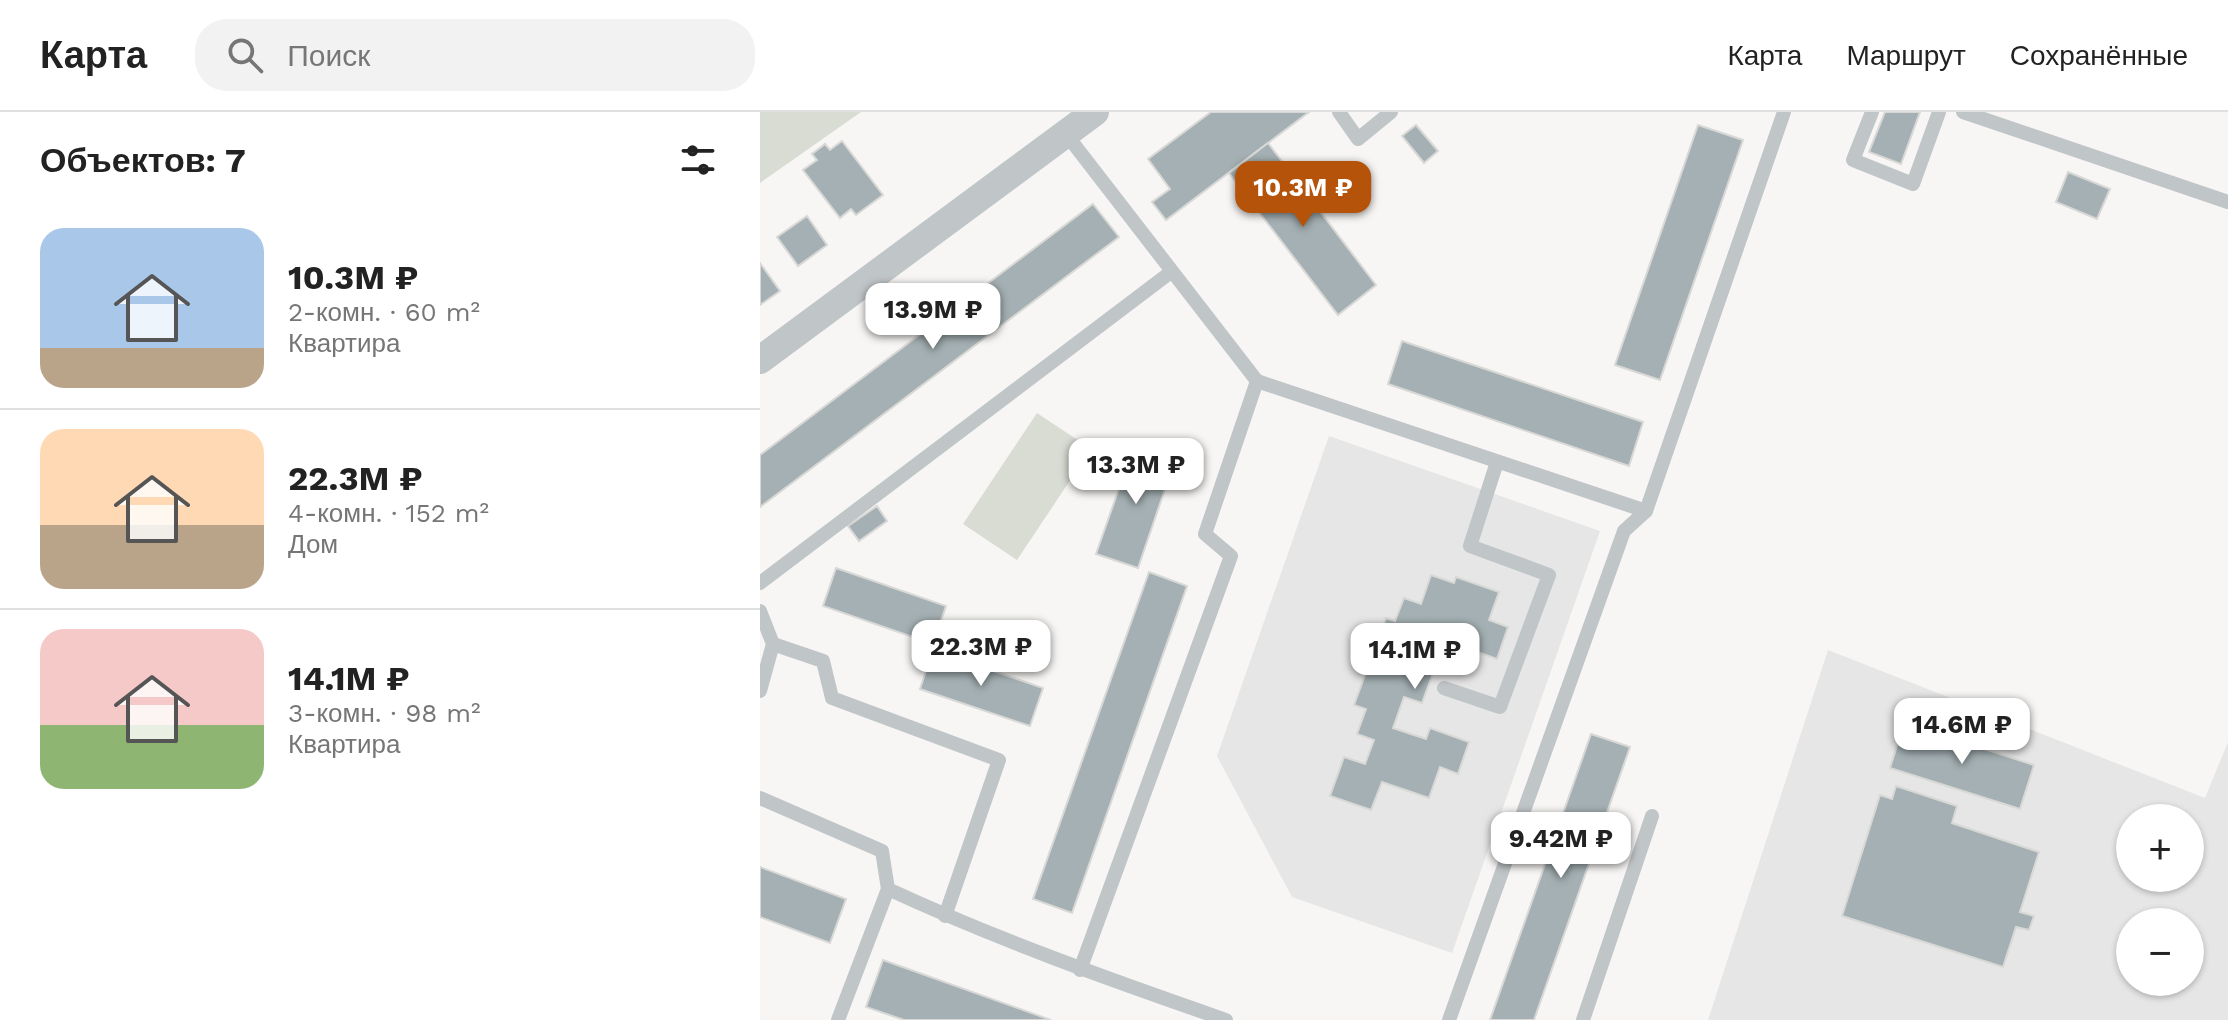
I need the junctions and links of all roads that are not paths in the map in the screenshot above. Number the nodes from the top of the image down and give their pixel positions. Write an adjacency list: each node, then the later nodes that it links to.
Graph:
1 (1095, 112): 8 (street)
2 (1339, 112): 3 (lane)
3 (1391, 112)
4 (1784, 112): 14 (lane)
5 (1872, 112): 6 (lane)
6 (1939, 112)
7 (1963, 112): 9 (lane)
8 (1066, 134): 10 (lane); 11 (street)
9 (2228, 202)
10 (1171, 272): 12 (lane); 15 (lane)
11 (760, 360)
12 (1257, 381): 13 (lane); 24 (lane)
13 (1497, 462): 14 (lane); 18 (lane)
14 (1646, 511): 27 (lane)
15 (760, 583)
16 (760, 611): 17 (lane)
17 (773, 644): 19 (lane); 23 (lane)
18 (1444, 688)
19 (760, 691)
20 (760, 798): 22 (lane)
21 (1652, 816): 28 (lane)
22 (888, 889): 23 (lane); 25 (lane)
23 (945, 916): 24 (lane)
24 (1080, 970): 26 (lane)
25 (838, 1020)
26 (1226, 1020)
27 (1449, 1020)
28 (1583, 1020)

